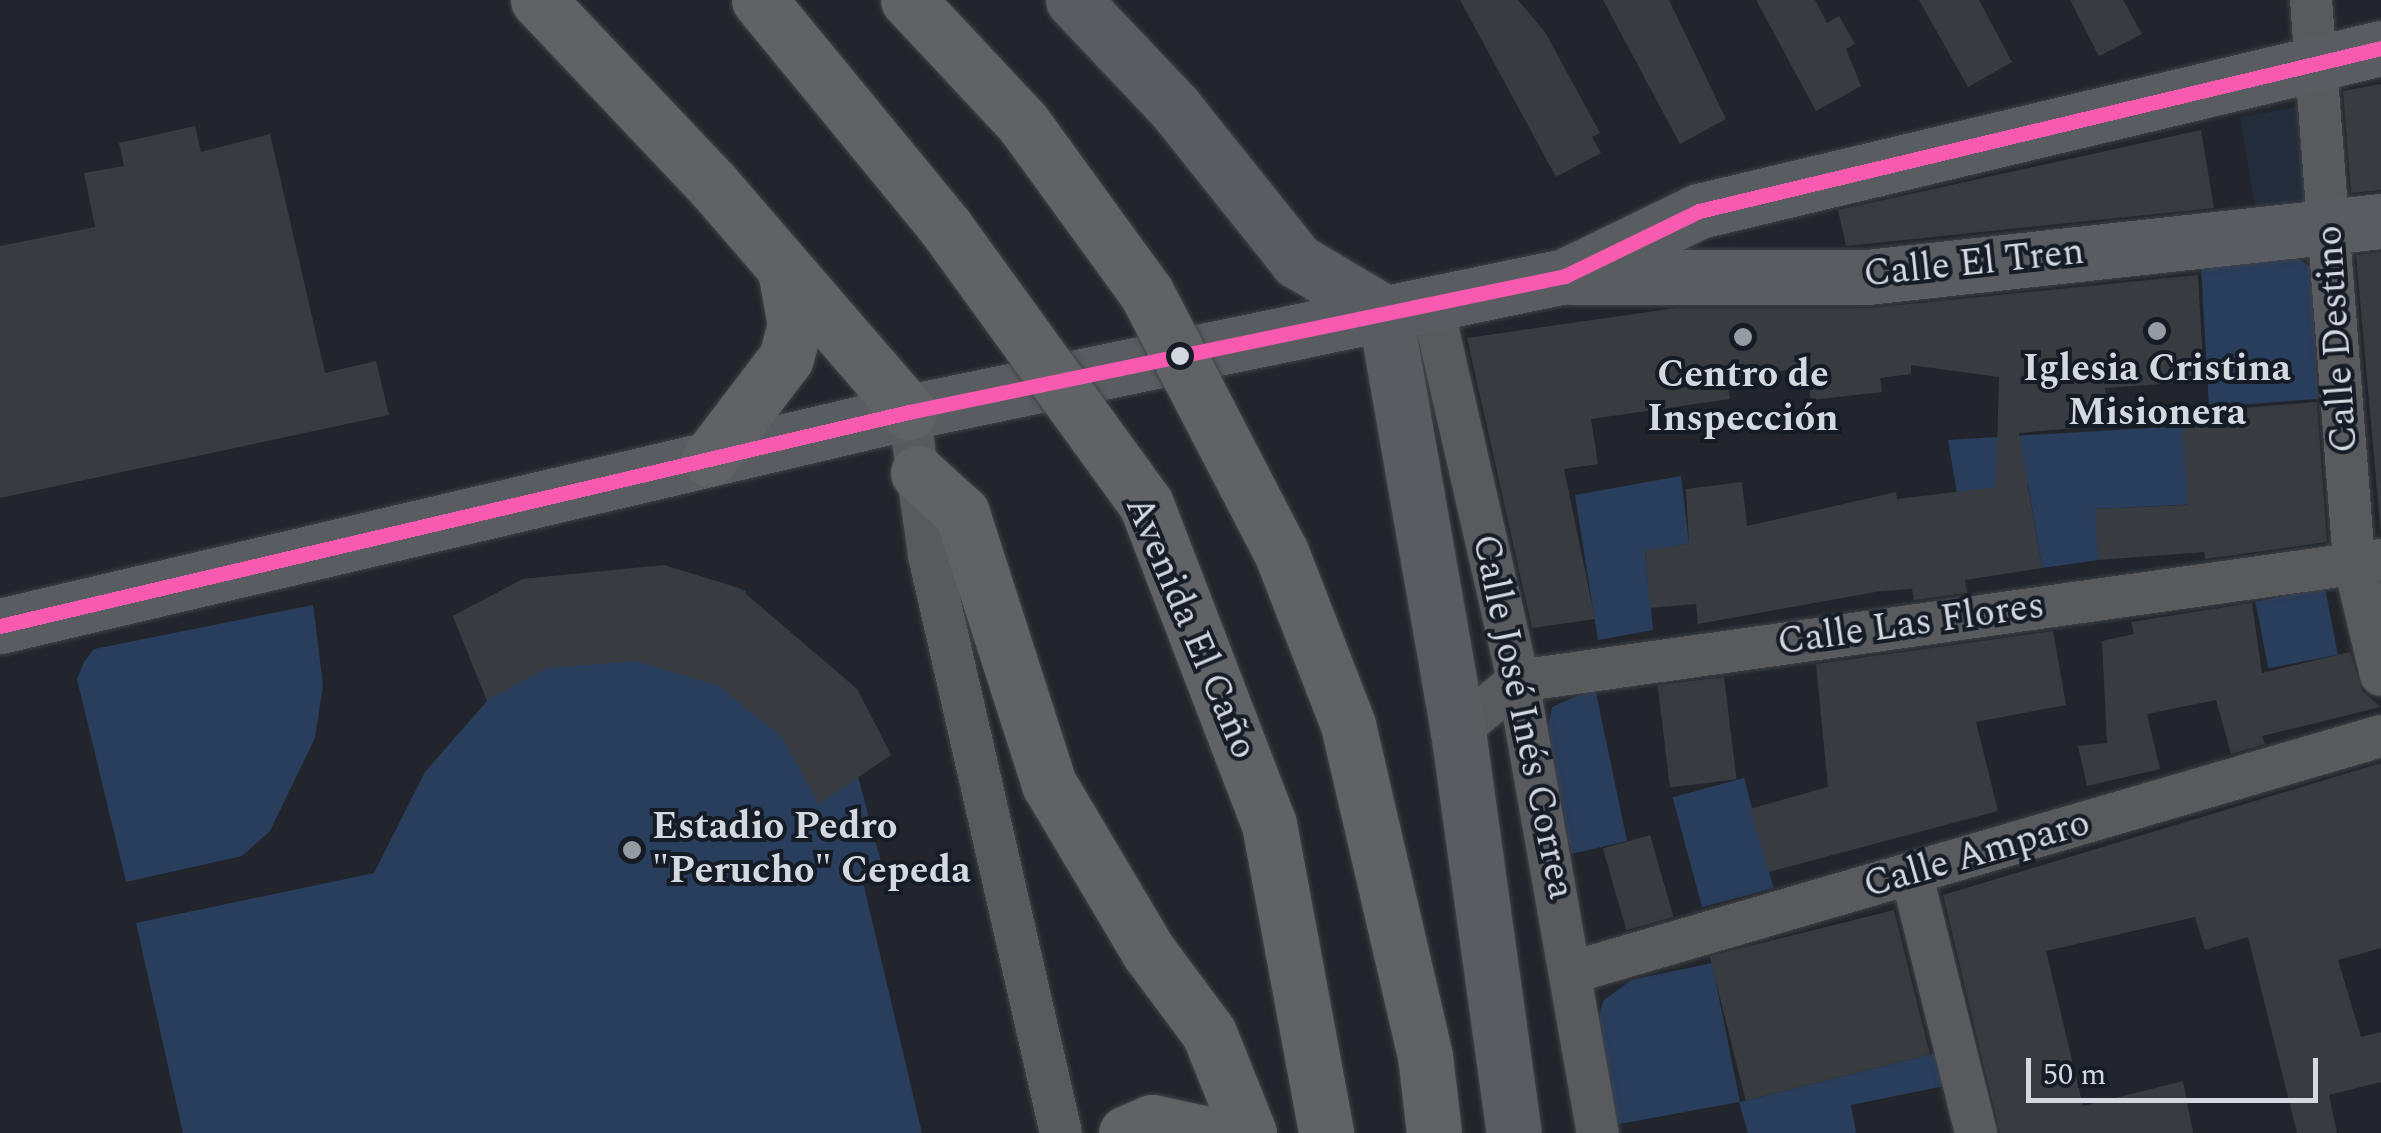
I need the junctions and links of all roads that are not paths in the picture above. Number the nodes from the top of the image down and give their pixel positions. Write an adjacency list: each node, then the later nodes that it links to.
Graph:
1 (538, 0): 9 (highway)
2 (759, 0): 27 (highway, Avenida El Caño, bridge)
3 (908, 0): 28 (highway, bridge)
4 (1073, 0): 11 (main road)
5 (2311, 0): 7 (street, Calle Destino)
6 (2381, 48): 7 (main road)
7 (2310, 65): 8 (street, Calle Destino); 10 (main road)
8 (2356, 223): 10 (main road, Calle El Tren); 15 (street, Calle Destino)
9 (786, 276): 12 (highway); 13 (highway)
10 (1564, 276): 11 (main road)
11 (1408, 308): 12 (main road); 18 (street, Calle José Inés Correa); 19 (main road)
12 (910, 412): 13 (main road); 14 (street)
13 (709, 458): 16 (main road)
14 (918, 472): 23 (street); 26 (highway)
15 (2367, 561): 17 (street, Calle Destino); 18 (street, Calle Las Flores)
16 (0, 626)
17 (2381, 675)
18 (1518, 681): 19 (street); 22 (street, Calle José Inés Correa)
19 (1458, 731): 29 (main road)
20 (2381, 736): 21 (street, Calle Amparo)
21 (1912, 876): 22 (street, Calle Amparo); 31 (street)
22 (1573, 972): 30 (street, Calle José Inés Correa)
23 (1061, 1133)
24 (1126, 1133): 25 (highway)
25 (1202, 1133)
26 (1249, 1133)
27 (1326, 1133)
28 (1434, 1133)
29 (1514, 1133)
30 (1598, 1133)
31 (1976, 1133)

